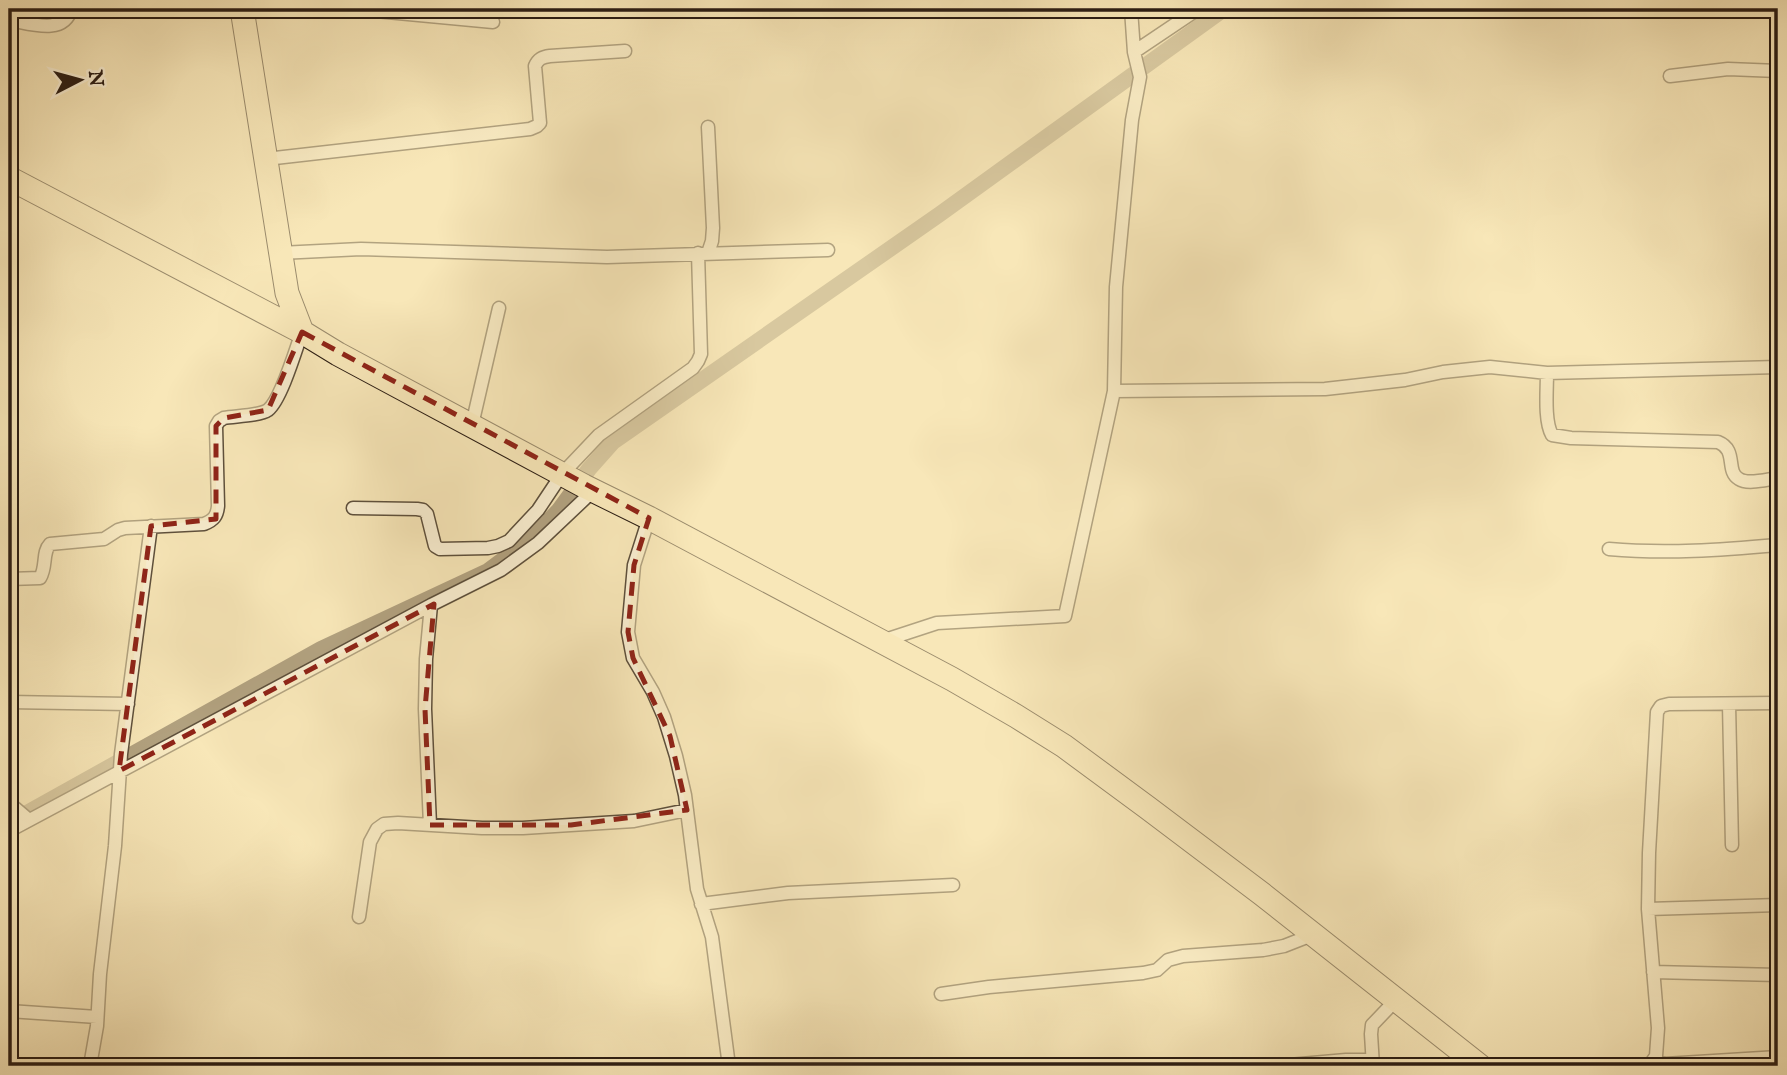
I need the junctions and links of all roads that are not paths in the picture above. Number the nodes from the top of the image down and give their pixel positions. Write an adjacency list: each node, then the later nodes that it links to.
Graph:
1 (71, 9): 6 (street)
2 (242, 9): 13 (highway)
3 (355, 9): 7 (street)
4 (1131, 9): 9 (street)
5 (1198, 9): 9 (street)
6 (9, 20)
7 (493, 22)
8 (625, 51): 13 (street)
9 (1135, 56): 22 (street)
10 (1778, 71): 11 (street)
11 (1670, 76)
12 (708, 127): 17 (street)
13 (266, 159): 16 (highway)
14 (9, 178): 19 (highway)
15 (828, 250): 17 (street)
16 (280, 253): 17 (street); 19 (highway)
17 (703, 253): 25 (street)
18 (499, 308): 23 (street)
19 (302, 332): 23 (highway); 28 (street)
20 (1778, 367): 21 (street)
21 (1546, 373): 22 (street); 24 (street)
22 (1114, 391): 33 (street)
23 (472, 425): 25 (highway)
24 (1778, 478)
25 (577, 482): 26 (street); 27 (highway); 32 (street)
26 (353, 508)
27 (649, 518): 33 (highway); 39 (street)
28 (152, 526): 31 (street); 36 (street)
29 (1778, 545): 30 (street)
30 (1609, 549)
31 (9, 579)
32 (431, 605): 38 (street); 41 (street)
33 (881, 641): 49 (highway)
34 (9, 702): 36 (street)
35 (1778, 703): 37 (street)
36 (128, 704): 38 (street)
37 (1729, 704): 43 (street); 47 (street)
38 (120, 763): 40 (street); 55 (street)
39 (687, 810): 41 (street); 45 (street)
40 (20, 812): 42 (street)
41 (430, 825): 48 (street)
42 (9, 831)
43 (1732, 845)
44 (953, 885): 45 (street)
45 (701, 904): 59 (street)
46 (1778, 905): 47 (street)
47 (1648, 909): 50 (street)
48 (359, 918)
49 (1312, 935): 52 (street); 53 (highway)
50 (1653, 972): 51 (street); 62 (street)
51 (1778, 975)
52 (941, 994)
53 (1395, 1001): 57 (street); 61 (highway)
54 (9, 1011): 55 (street)
55 (97, 1017): 58 (street)
56 (1778, 1057): 62 (street)
57 (1373, 1063): 60 (street)
58 (90, 1066)
59 (729, 1066)
60 (1278, 1066)
61 (1480, 1066)
62 (1650, 1066)

